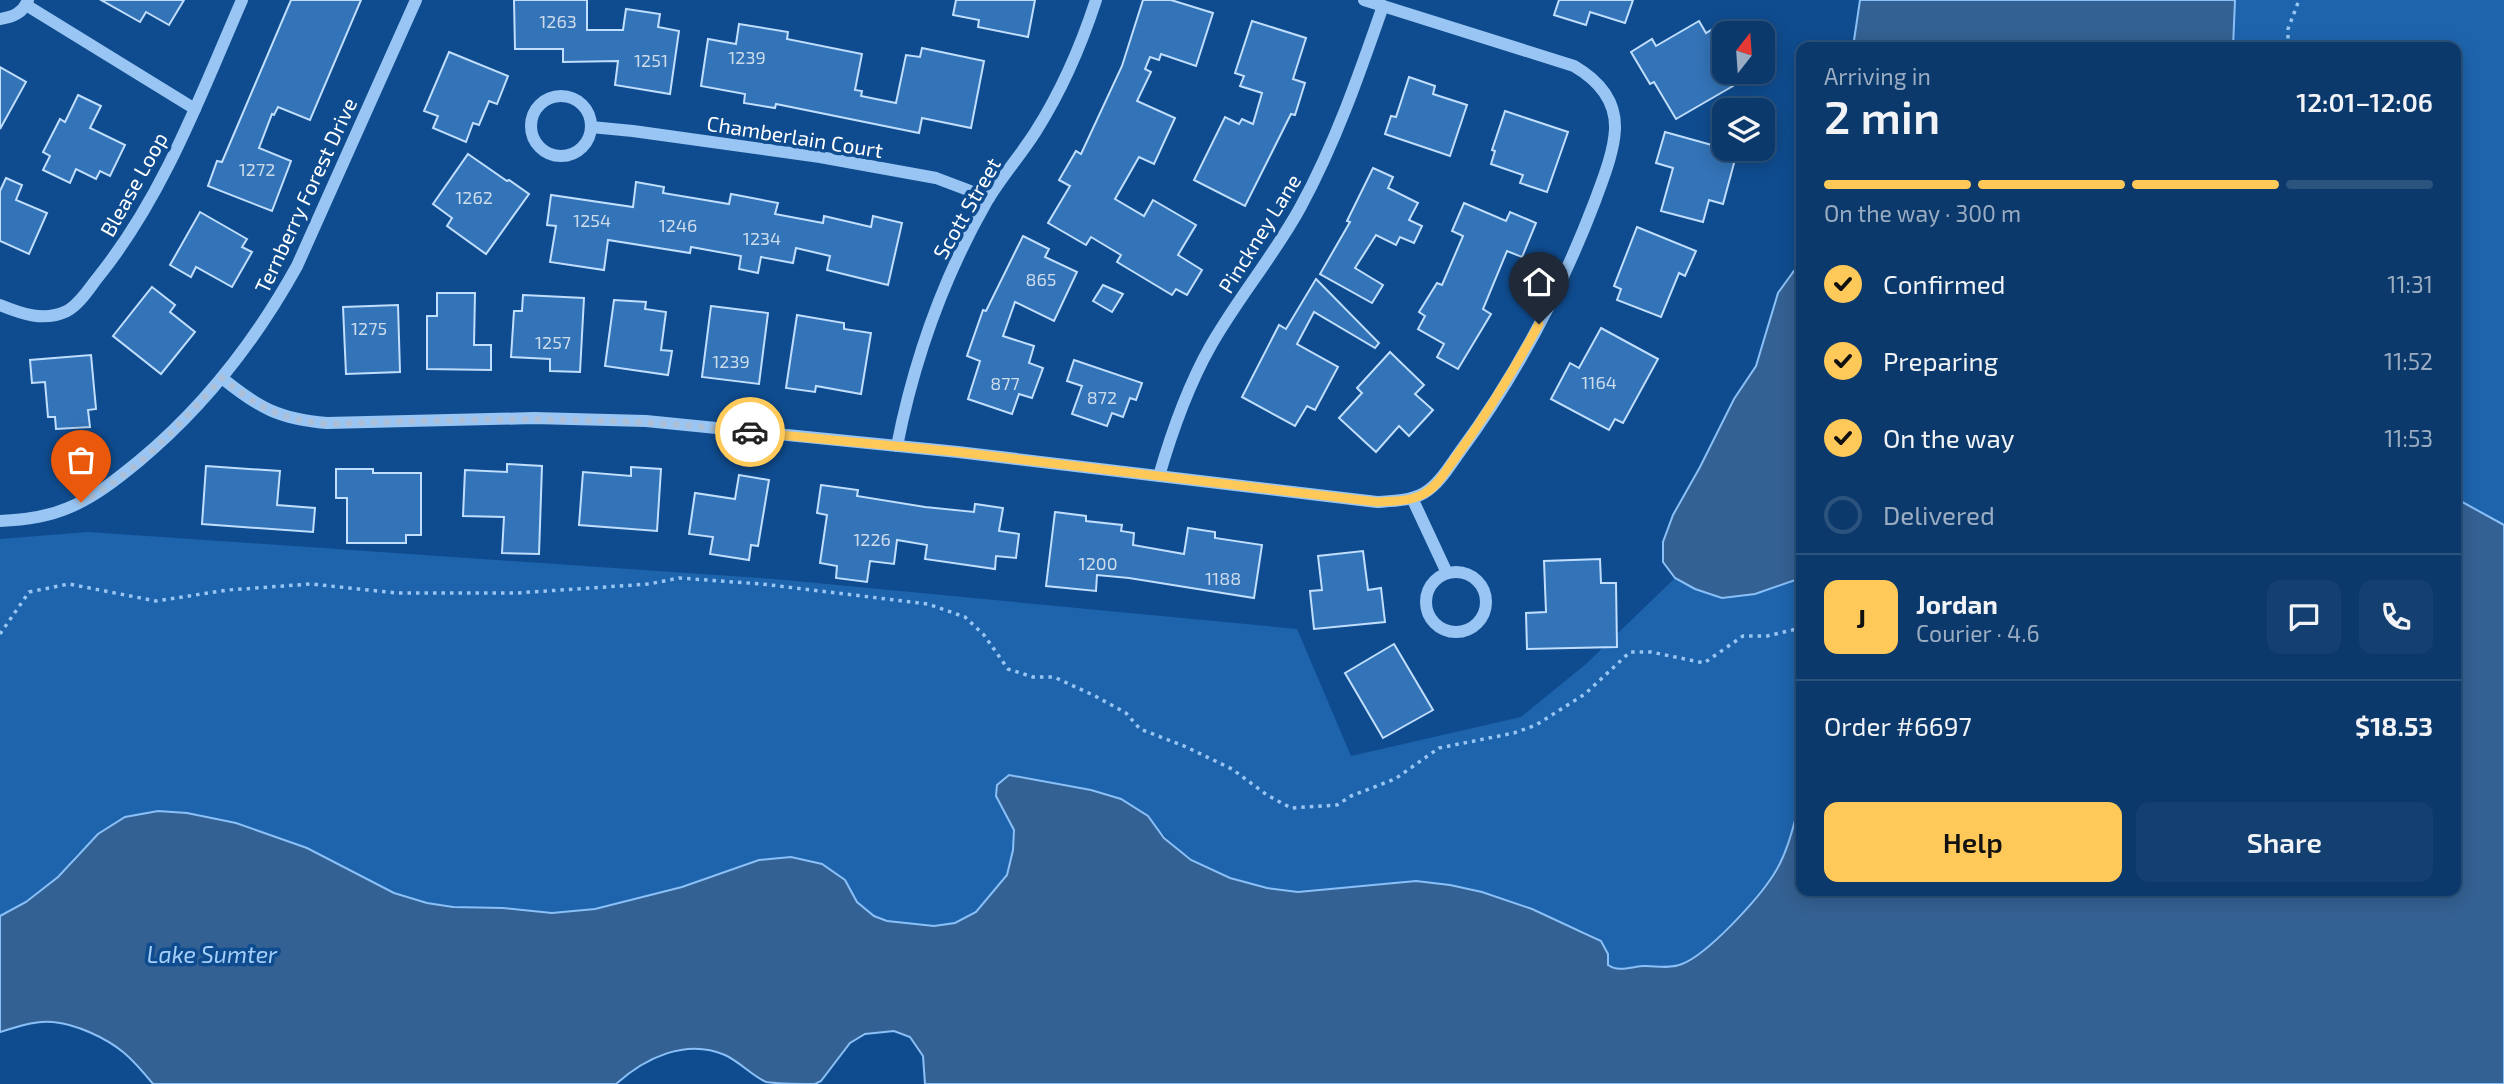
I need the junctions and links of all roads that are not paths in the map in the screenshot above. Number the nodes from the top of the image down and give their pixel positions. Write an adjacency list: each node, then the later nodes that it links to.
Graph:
1 (242, 0): 8 (street, Blease Loop)
2 (416, 0): 12 (street, Ternberry Forest Drive)
3 (1096, 0): 10 (street, Scott Street)
4 (1364, 0): 6 (street)
5 (27, 2): 7 (street); 8 (street)
6 (1383, 6): 14 (street, Pinckney Lane); 15 (street)
7 (0, 19)
8 (195, 109): 11 (street, Blease Loop)
9 (591, 127): 9 (street); 10 (street, Chamberlain Court)
10 (989, 198): 13 (street, Scott Street)
11 (0, 305)
12 (222, 378): 13 (street); 16 (street, Ternberry Forest Drive)
13 (897, 446): 14 (street)
14 (1159, 476): 15 (street)
15 (1412, 498): 17 (street)
16 (0, 521)
17 (1447, 573): 17 (street)

